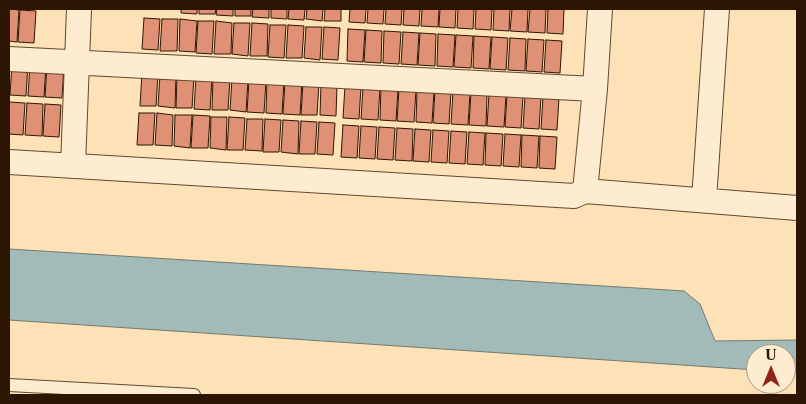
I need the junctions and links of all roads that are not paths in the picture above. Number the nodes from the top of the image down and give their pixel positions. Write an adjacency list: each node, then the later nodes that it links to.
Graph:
1 (79, 9): 5 (street)
2 (600, 9): 6 (street)
3 (717, 9): 10 (street)
4 (9, 59): 5 (street)
5 (77, 62): 6 (street); 8 (street)
6 (595, 89): 9 (street)
7 (9, 162): 8 (street)
8 (73, 166): 9 (street)
9 (585, 191): 10 (street)
10 (704, 200): 11 (street)
11 (797, 208)
12 (9, 385): 13 (lane)
13 (194, 395)

